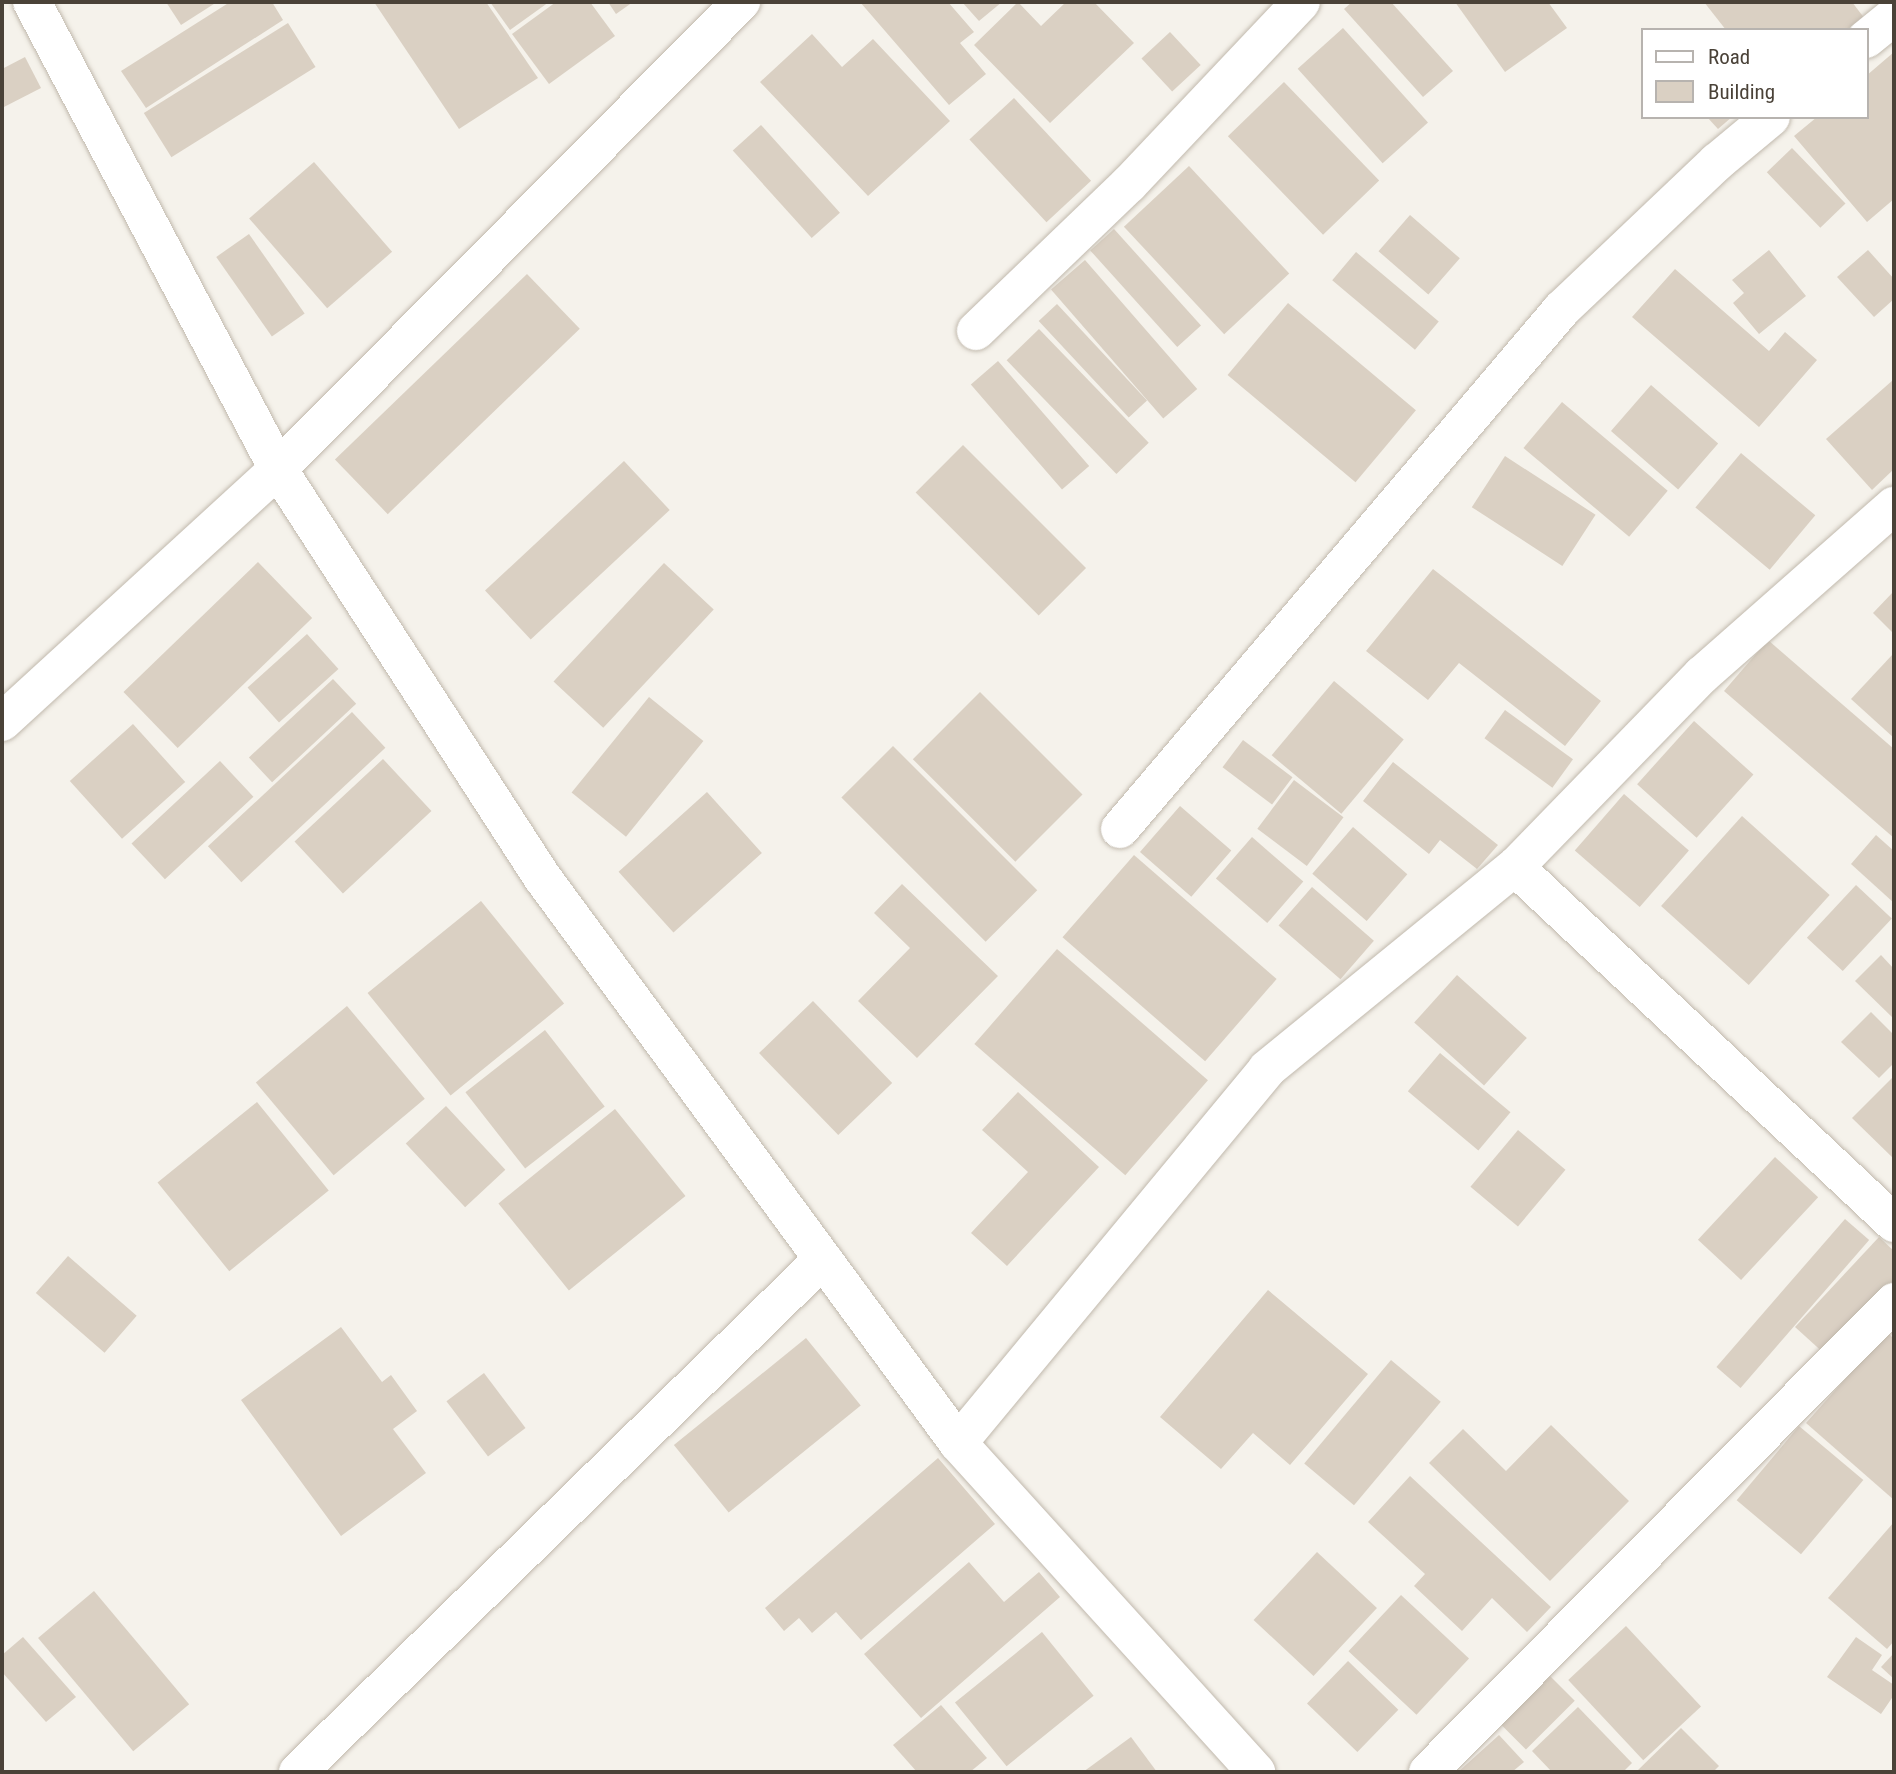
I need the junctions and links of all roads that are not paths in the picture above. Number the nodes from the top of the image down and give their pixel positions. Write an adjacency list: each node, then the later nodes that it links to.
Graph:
1 (32, 2): 8 (street)
2 (741, 2): 8 (street)
3 (1301, 2): 7 (street)
4 (1894, 16): 5 (street)
5 (1868, 37)
6 (1769, 119): 11 (street)
7 (976, 331)
8 (278, 469): 10 (street); 14 (street)
9 (1894, 506): 12 (street)
10 (2, 722)
11 (1120, 829)
12 (1515, 867): 13 (street); 16 (street)
13 (1894, 1223)
14 (823, 1259): 16 (street); 17 (street)
15 (1894, 1301): 19 (street)
16 (958, 1443): 18 (street)
17 (298, 1772)
18 (1256, 1772)
19 (1428, 1772)

